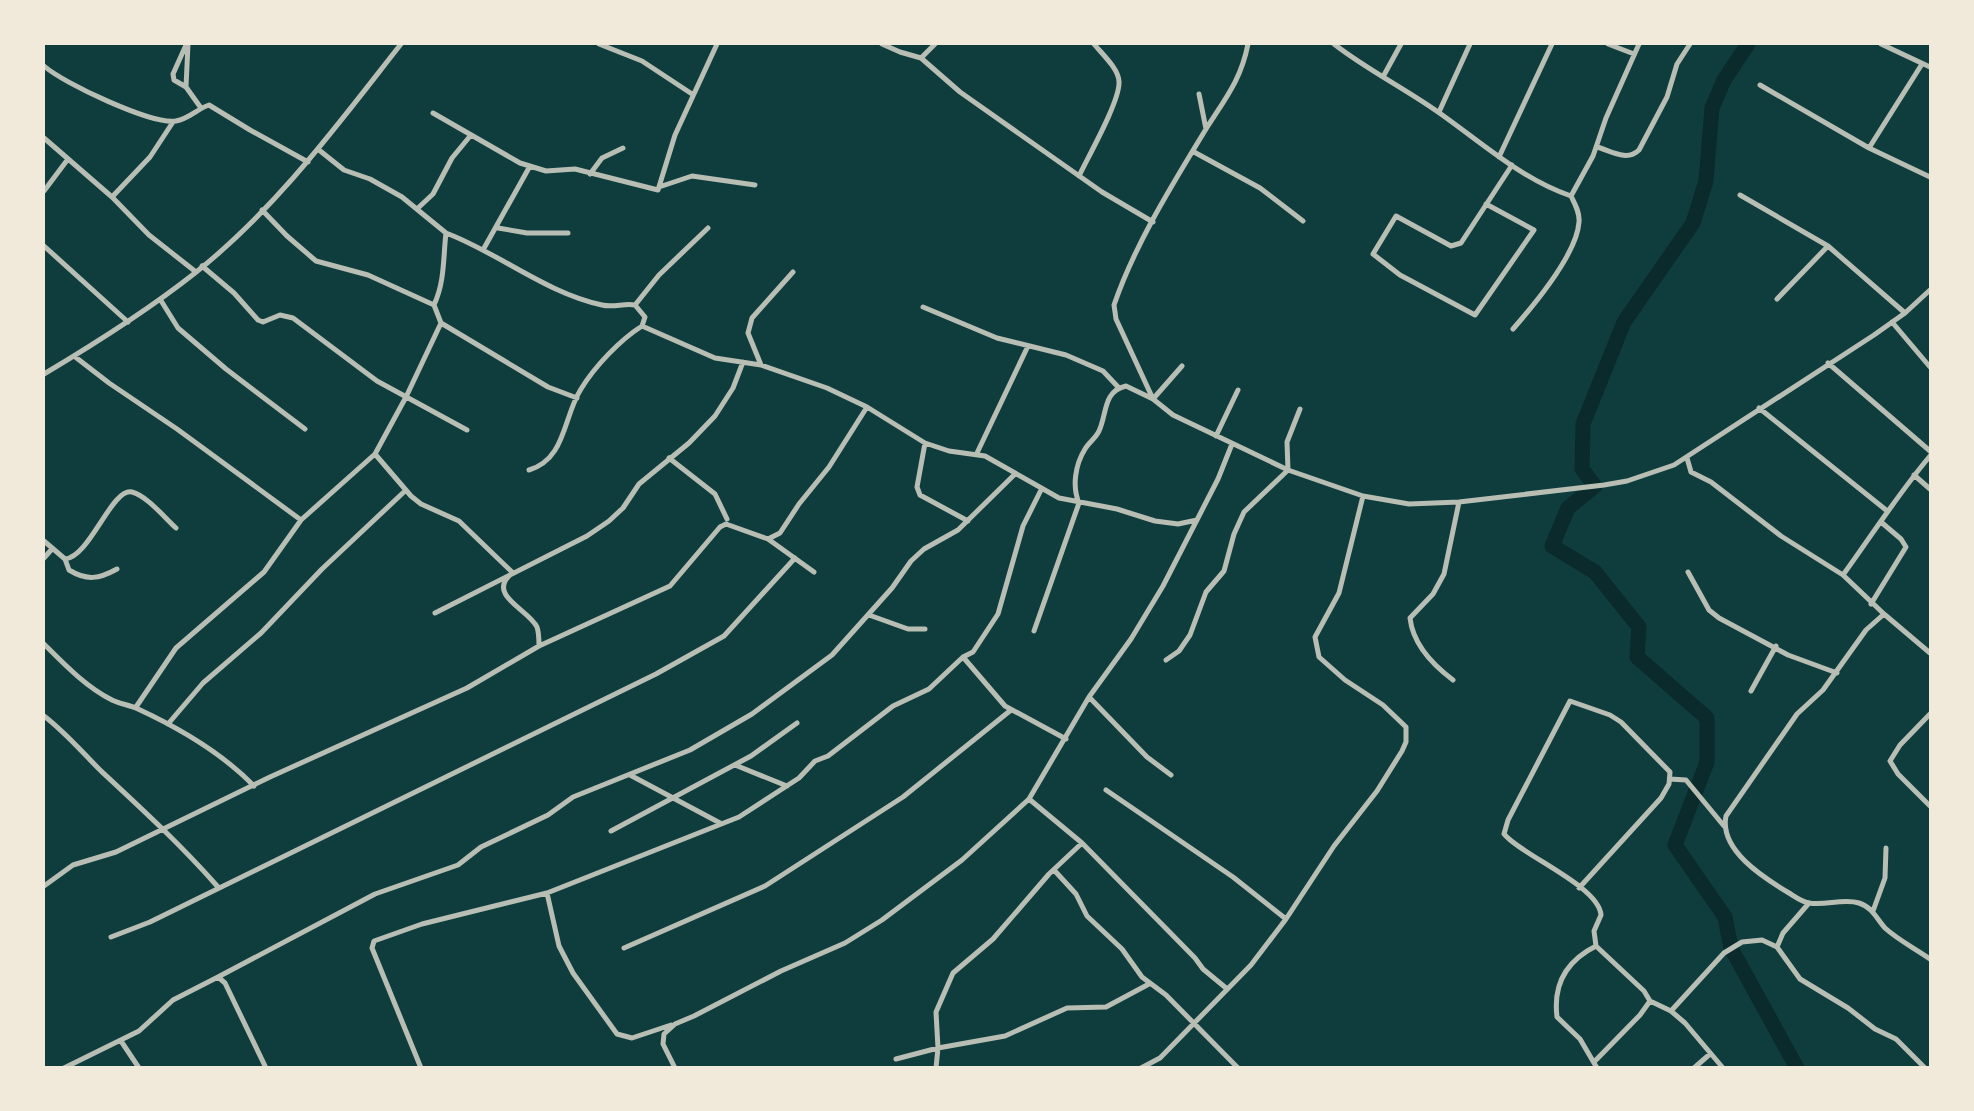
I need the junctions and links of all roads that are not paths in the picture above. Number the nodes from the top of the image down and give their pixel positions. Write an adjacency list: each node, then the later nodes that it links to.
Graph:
1 (187, 44): 24 (street); 24 (street)
2 (401, 44): 37 (street)
3 (599, 44): 26 (street)
4 (717, 44): 26 (street)
5 (882, 44): 18 (street)
6 (935, 44): 18 (street)
7 (1094, 44): 45 (street)
8 (1248, 44): 31 (street)
9 (1334, 44): 22 (street)
10 (1401, 44): 22 (street)
11 (1470, 44): 28 (street)
12 (1552, 44): 39 (street)
13 (1608, 44): 17 (street)
14 (1639, 44): 17 (street)
15 (1690, 44): 34 (street)
16 (1881, 44): 19 (street)
17 (1634, 54): 34 (street)
18 (921, 58): 45 (street)
19 (1922, 64): 21 (street); 36 (street)
20 (44, 66): 30 (street)
21 (1930, 68)
22 (1384, 75): 28 (street)
23 (1760, 85): 36 (street)
24 (186, 87): 27 (street)
25 (1198, 93): 31 (street)
26 (692, 94): 48 (street)
27 (201, 108): 30 (street); 41 (street)
28 (1439, 112): 39 (street)
29 (433, 114): 32 (street)
30 (173, 122): 52 (street)
31 (1206, 129): 38 (street)
32 (471, 135): 43 (street); 55 (street)
33 (44, 138): 40 (street)
34 (1597, 147): 53 (street)
35 (623, 148): 44 (street)
36 (1869, 148): 46 (street)
37 (319, 150): 41 (street); 55 (street)
38 (1194, 152): 58 (street); 59 (street)
39 (1499, 157): 42 (street)
40 (68, 159): 49 (street); 52 (street)
41 (308, 162): 57 (street)
42 (1512, 165): 50 (street); 53 (street)
43 (530, 166): 44 (street); 60 (street)
44 (590, 174): 48 (street)
45 (1079, 176): 59 (street)
46 (1930, 177)
47 (755, 185): 48 (street)
48 (659, 187)
49 (44, 191)
50 (1492, 195): 54 (street); 56 (street)
51 (1740, 195): 65 (street)
52 (112, 196): 68 (street)
53 (1571, 196): 81 (street)
54 (1486, 204): 56 (street); 56 (street)
55 (418, 208): 62 (street)
56 (1497, 208)
57 (262, 210): 67 (street); 73 (street)
58 (1303, 221)
59 (1153, 222): 94 (street)
60 (498, 228): 63 (street); 66 (street)
61 (708, 228): 74 (street)
62 (446, 233): 66 (street); 73 (street)
63 (568, 233)
64 (44, 246): 77 (street)
65 (1828, 246): 72 (street); 76 (street)
66 (483, 250): 74 (street)
67 (202, 266): 68 (street); 92 (street)
68 (196, 272): 71 (street)
69 (793, 272): 86 (street)
70 (1930, 290): 76 (street)
71 (160, 299): 77 (street); 98 (street)
72 (1778, 299)
73 (434, 305): 79 (street)
74 (635, 305): 80 (street)
75 (923, 308): 82 (street)
76 (1905, 313): 78 (street)
77 (128, 322): 83 (street)
78 (1892, 322): 85 (street); 88 (street)
79 (441, 323): 92 (street); 93 (street)
80 (642, 326): 84 (street); 93 (street)
81 (1513, 329)
82 (1028, 346): 90 (street); 104 (street)
83 (74, 356): 89 (street); 122 (street)
84 (743, 362): 86 (street); 107 (street)
85 (1828, 363): 96 (street); 103 (street)
86 (761, 365): 95 (street)
87 (1182, 366): 94 (street)
88 (1930, 367)
89 (44, 374)
90 (1119, 388): 94 (street); 118 (street)
91 (1238, 390): 100 (street)
92 (406, 397): 99 (street); 105 (street)
93 (576, 398): 109 (street)
94 (1153, 399): 100 (street)
95 (867, 407): 101 (street); 126 (street)
96 (1759, 408): 108 (street); 119 (street)
97 (1300, 409): 110 (street)
98 (305, 429)
99 (467, 430)
100 (1216, 436): 102 (street)
101 (925, 443): 104 (street); 123 (street)
102 (1232, 444): 110 (street); 121 (street)
103 (1930, 451)
104 (977, 453): 111 (street)
105 (375, 454): 114 (street); 122 (street)
106 (1930, 456): 112 (street)
107 (669, 458): 120 (street); 135 (street)
108 (1688, 458): 117 (street); 136 (street)
109 (529, 470)
110 (1288, 470): 116 (street); 148 (street)
111 (1015, 474): 115 (street); 123 (street)
112 (1914, 475): 113 (street); 119 (street)
113 (1930, 489)
114 (406, 490): 135 (street); 158 (street)
115 (1041, 490): 118 (street); 147 (street)
116 (1363, 496): 117 (street); 183 (street)
117 (1459, 502): 150 (street)
118 (1079, 503): 121 (street); 142 (street)
119 (1886, 510): 124 (street)
120 (727, 519)
121 (1198, 519): 152 (street)
122 (301, 520): 153 (street)
123 (968, 521): 140 (street)
124 (1881, 522): 136 (street); 137 (street)
125 (176, 528): 131 (street)
126 (768, 539): 130 (street); 144 (street)
127 (44, 541): 128 (street)
128 (52, 549): 129 (street); 131 (street)
129 (44, 558)
130 (795, 558): 133 (street); 178 (street)
131 (65, 559): 132 (street)
132 (117, 569)
133 (814, 572)
134 (1688, 572): 145 (street)
135 (513, 573): 138 (street); 144 (street)
136 (1843, 575): 137 (street)
137 (1871, 603): 139 (street)
138 (435, 613)
139 (1884, 614): 146 (street); 149 (street)
140 (869, 615): 141 (street); 161 (street)
141 (925, 629)
142 (1034, 631)
143 (44, 644): 153 (street)
144 (539, 646): 164 (street)
145 (1776, 646): 149 (street); 151 (street)
146 (1930, 653)
147 (963, 657): 154 (street); 165 (street)
148 (1166, 660)
149 (1837, 674): 171 (street)
150 (1453, 680)
151 (1751, 691)
152 (1089, 696): 159 (street); 162 (street)
153 (136, 708): 158 (street)
154 (1011, 710): 159 (street); 187 (street)
155 (1930, 714): 169 (street)
156 (44, 716): 172 (street)
157 (797, 723): 160 (street)
158 (168, 724): 164 (street)
159 (1066, 739): 168 (street)
160 (735, 765): 165 (street); 167 (street)
161 (630, 775): 167 (street); 189 (street)
162 (1171, 775)
163 (1670, 779): 171 (street); 179 (street); 179 (street)
164 (254, 786): 172 (street)
165 (787, 786): 170 (street)
166 (1106, 790): 183 (street)
167 (676, 798): 170 (street); 173 (street)
168 (1029, 799): 174 (street); 195 (street)
169 (1930, 806)
170 (720, 824): 180 (street)
171 (1724, 826): 181 (street)
172 (164, 828): 177 (street); 178 (street)
173 (611, 831)
174 (1082, 843): 176 (street); 191 (street)
175 (1886, 848): 182 (street)
176 (1053, 870): 190 (street); 197 (street)
177 (44, 886)
178 (218, 887): 184 (street)
179 (1579, 888): 185 (street)
180 (547, 892): 195 (street); 205 (street)
181 (1809, 903): 182 (street); 186 (street)
182 (1873, 911): 188 (street)
183 (1286, 919): 191 (street)
184 (111, 937)
185 (1596, 946): 192 (street); 200 (street)
186 (1777, 947): 193 (street); 201 (street)
187 (624, 948)
188 (1930, 959)
189 (218, 977): 196 (street); 204 (street)
190 (1149, 984): 194 (street); 197 (street)
191 (1226, 988): 194 (street)
192 (1650, 1001): 193 (street); 200 (street)
193 (1671, 1011): 198 (street)
194 (1192, 1023): 208 (street); 209 (street)
195 (675, 1024): 206 (street)
196 (121, 1041): 202 (street); 203 (street)
197 (938, 1048): 199 (street); 207 (street)
198 (1710, 1054): 210 (street); 211 (street)
199 (896, 1059)
200 (1595, 1065)
201 (1925, 1067)
202 (64, 1068)
203 (139, 1068)
204 (266, 1068)
205 (421, 1068)
206 (675, 1068)
207 (936, 1068)
208 (1141, 1068)
209 (1238, 1068)
210 (1694, 1068)
211 (1723, 1068)

